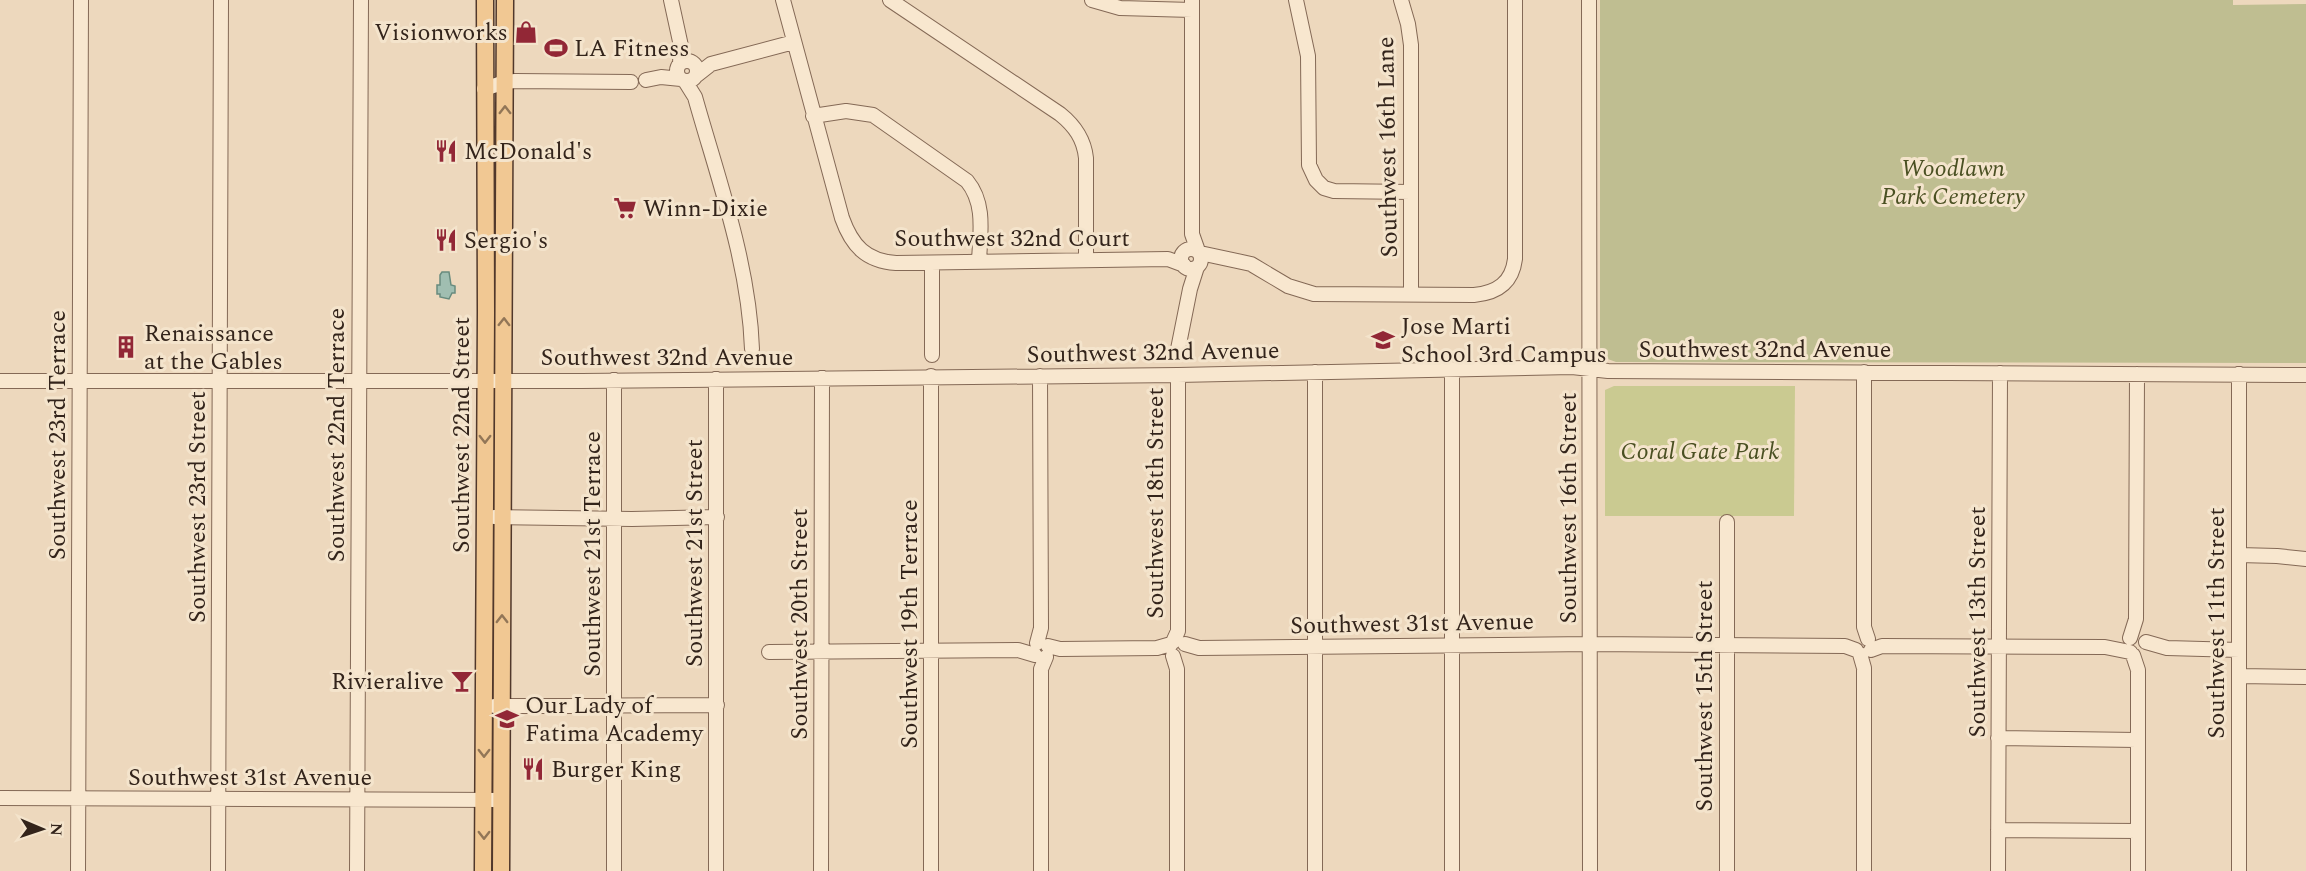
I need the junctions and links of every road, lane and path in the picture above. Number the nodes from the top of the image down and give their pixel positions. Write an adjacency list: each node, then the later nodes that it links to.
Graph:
1 (81, 0): 49 (street, Southwest 23rd Terrace)
2 (221, 0): 46 (street, Southwest 23rd Street)
3 (361, 0): 50 (street, Southwest 22nd Terrace)
4 (485, 0): 20 (main road, Southwest 22nd Street)
5 (505, 0): 18 (main road, Southwest 22nd Street)
6 (671, 0): 16 (street)
7 (783, 0): 15 (street)
8 (890, 0): 26 (street)
9 (1092, 0): 14 (street)
10 (1296, 0): 24 (street)
11 (1401, 0): 24 (street, Southwest 16th Lane)
12 (1515, 0): 29 (street)
13 (1590, 0): 34 (street, Southwest 16th Street)
14 (1192, 5): 25 (street)
15 (794, 42): 16 (street); 21 (street)
16 (688, 71): 17 (street); 30 (street)
17 (646, 80)
18 (505, 82): 19 (street); 20 (street); 23 (main road, Southwest 22nd Street, one-way to 18)
19 (631, 82)
20 (484, 88): 22 (main road, Southwest 22nd Street)
21 (813, 116): 27 (street); 28 (street, Southwest 32nd Court)
22 (484, 175): 23 (main road); 51 (main road, Southwest 22nd Street)
23 (504, 180): 52 (main road, Southwest 22nd Street, one-way to 23)
24 (1411, 192): 29 (street, Southwest 16th Lane)
25 (1192, 259): 26 (street, Southwest 32nd Court); 29 (street); 31 (street)
26 (1086, 260): 27 (street, Southwest 32nd Court)
27 (979, 262): 28 (street, Southwest 32nd Court)
28 (932, 263): 32 (street)
29 (1411, 296)
30 (752, 350)
31 (1178, 350)
32 (932, 355)
33 (1452, 369): 34 (street, Southwest 32nd Avenue); 35 (street, Southwest 32nd Avenue); 62 (street)
34 (1589, 369): 36 (street, Southwest 32nd Avenue); 60 (street, Southwest 16th Street)
35 (1315, 372): 40 (street, Southwest 32nd Avenue); 65 (street)
36 (1864, 372): 37 (street, Southwest 32nd Avenue); 63 (street)
37 (2000, 373): 38 (street, Southwest 32nd Avenue); 64 (street, Southwest 13th Street)
38 (2137, 374): 39 (street, Southwest 32nd Avenue); 66 (street)
39 (2239, 374): 41 (street, Southwest 32nd Avenue); 58 (street, Southwest 11th Street)
40 (1178, 375): 43 (street, Southwest 32nd Avenue); 67 (street, Southwest 18th Street)
41 (2306, 375)
42 (932, 376): 43 (street, Southwest 32nd Avenue); 44 (street, Southwest 32nd Avenue); 69 (street, Southwest 19th Terrace)
43 (1041, 376): 72 (street)
44 (822, 378): 45 (street, Southwest 32nd Avenue); 71 (street, Southwest 20th Street)
45 (716, 379): 47 (street, Southwest 32nd Avenue); 55 (street, Southwest 21st Street)
46 (220, 380): 49 (street, Southwest 32nd Avenue); 50 (street, Southwest 32nd Avenue); 83 (street, Southwest 23rd Street)
47 (614, 380): 52 (street, Southwest 32nd Avenue); 56 (street, Southwest 21st Terrace)
48 (0, 381): 49 (street, Southwest 32nd Avenue)
49 (80, 381): 82 (street, Southwest 23rd Terrace)
50 (359, 381): 51 (street, Southwest 32nd Avenue); 84 (street, Southwest 22nd Terrace)
51 (486, 381): 52 (street, Southwest 32nd Avenue); 53 (main road, Southwest 22nd Street, one-way to 53)
52 (504, 381): 54 (main road, Southwest 22nd Street)
53 (485, 516): 54 (street); 76 (main road, Southwest 22nd Street)
54 (503, 517): 56 (street); 77 (main road, Southwest 22nd Street, one-way to 54)
55 (717, 517): 56 (street); 75 (street, Southwest 21st Street)
56 (615, 518): 78 (street, Southwest 21st Terrace)
57 (1727, 522): 61 (street, Southwest 15th Street)
58 (2239, 555): 59 (street); 68 (street, Southwest 11th Street)
59 (2306, 559)
60 (1590, 644): 61 (street, Southwest 31st Avenue); 62 (street, Southwest 31st Avenue); 102 (street, Southwest 16th Street)
61 (1726, 645): 63 (street, Southwest 31st Avenue); 103 (street, Southwest 15th Street)
62 (1452, 646): 65 (street, Southwest 31st Avenue); 101 (street)
63 (1864, 646): 64 (street, Southwest 31st Avenue); 104 (street)
64 (2000, 646): 66 (street, Southwest 31st Avenue); 79 (street, Southwest 13th Street)
65 (1315, 647): 67 (street, Southwest 31st Avenue); 100 (street)
66 (2138, 647): 68 (street, Southwest 31st Avenue); 80 (street)
67 (1178, 649): 72 (street, Southwest 31st Avenue); 99 (street, Southwest 18th Street)
68 (2239, 650): 73 (street, Southwest 11th Street)
69 (931, 651): 71 (street, Southwest 31st Avenue); 72 (street, Southwest 31st Avenue); 97 (street, Southwest 19th Terrace)
70 (769, 652): 71 (street, Southwest 31st Avenue)
71 (821, 652): 96 (street, Southwest 20th Street)
72 (1043, 652): 98 (street)
73 (2239, 676): 74 (street); 107 (street, Southwest 11th Street)
74 (2306, 677)
75 (717, 705): 78 (street); 95 (street, Southwest 21st Street)
76 (484, 706): 77 (street); 85 (main road, Southwest 22nd Street, one-way to 85)
77 (502, 706): 78 (street); 86 (main road, Southwest 22nd Street)
78 (614, 706): 94 (street, Southwest 21st Terrace)
79 (1998, 738): 80 (street); 87 (street, Southwest 13th Street)
80 (2138, 740): 88 (street)
81 (0, 798): 82 (street, Southwest 31st Avenue)
82 (78, 799): 83 (street, Southwest 31st Avenue); 89 (street, Southwest 23rd Terrace)
83 (218, 799): 84 (street, Southwest 31st Avenue); 90 (street, Southwest 23rd Street)
84 (358, 799): 85 (street, Southwest 31st Avenue); 91 (street, Southwest 22nd Terrace)
85 (484, 800): 86 (street, Southwest 31st Avenue); 92 (main road, Southwest 22nd Street, one-way to 92)
86 (501, 800): 93 (main road, Southwest 22nd Street)
87 (1998, 830): 88 (street); 105 (street, Southwest 13th Street)
88 (2138, 831): 106 (street)
89 (78, 871)
90 (218, 871)
91 (357, 871)
92 (483, 871)
93 (501, 871)
94 (614, 871)
95 (716, 871)
96 (821, 871)
97 (931, 871)
98 (1041, 871)
99 (1178, 871)
100 (1315, 871)
101 (1452, 871)
102 (1590, 871)
103 (1727, 871)
104 (1864, 871)
105 (1998, 871)
106 (2138, 871)
107 (2239, 871)

